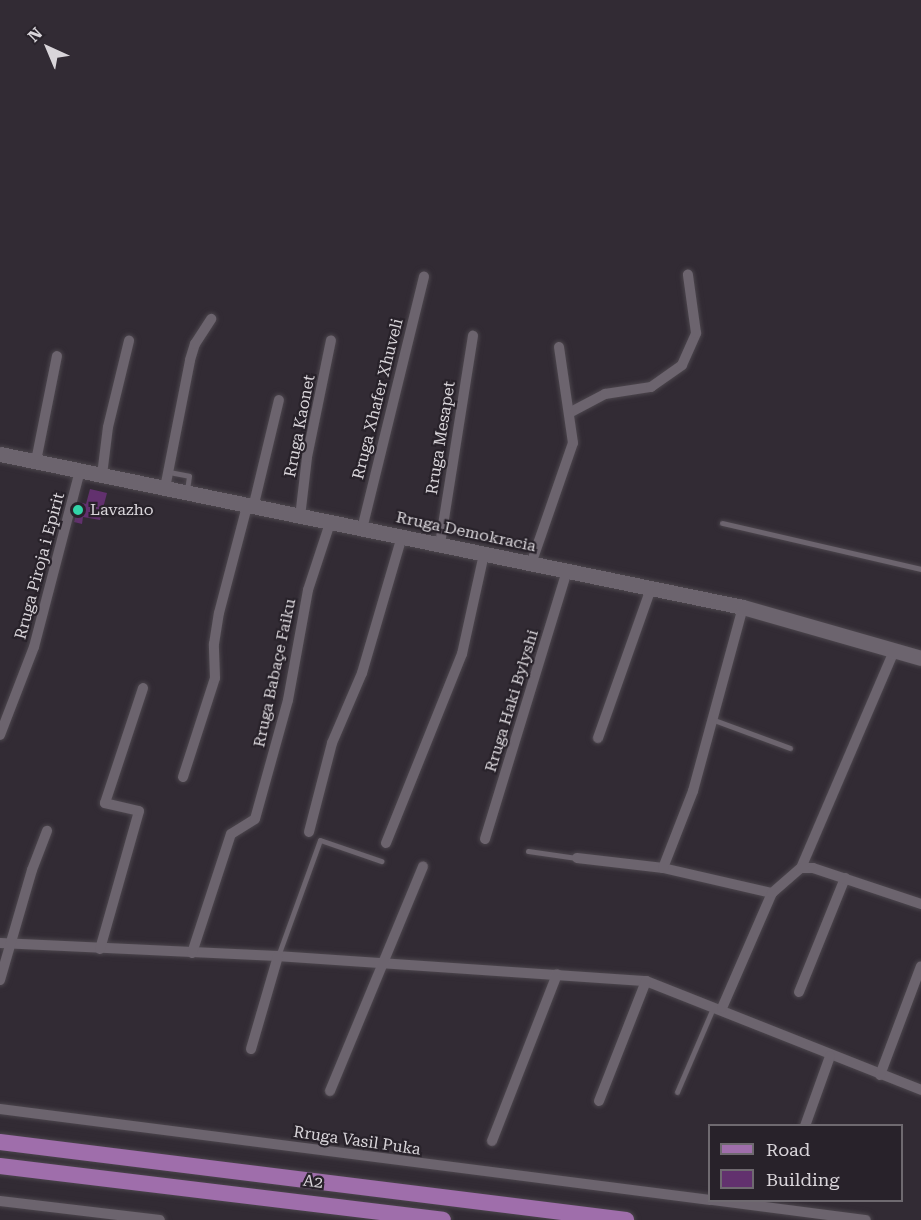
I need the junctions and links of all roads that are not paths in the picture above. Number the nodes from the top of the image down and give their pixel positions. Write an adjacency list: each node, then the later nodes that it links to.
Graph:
1 (688, 275): 10 (street)
2 (424, 277): 22 (street, Rruga Xhafer Xhuveli)
3 (211, 319): 14 (street)
4 (473, 336): 24 (street, Rruga Mesapet)
5 (129, 340): 15 (street)
6 (331, 340): 19 (street, Rruga Kaonet)
7 (559, 347): 10 (street)
8 (57, 356): 12 (street)
9 (279, 400): 18 (street)
10 (569, 413): 26 (street)
11 (0, 453): 12 (main road, Rruga Demokracia)
12 (36, 461): 13 (main road, Rruga Demokracia)
13 (80, 470): 15 (main road, Rruga Demokracia); 35 (street, Rruga Piroja i Epirit)
14 (168, 472): 16 (street); 17 (lane)
15 (102, 475): 16 (main road, Rruga Demokracia)
16 (165, 488): 17 (main road, Rruga Demokracia)
17 (186, 492): 18 (main road, Rruga Demokracia)
18 (250, 507): 19 (main road, Rruga Demokracia); 38 (street)
19 (300, 518): 20 (main road, Rruga Demokracia)
20 (330, 523): 22 (main road, Rruga Demokracia); 54 (street, Rruga Babaçe Faiku)
21 (722, 523): 27 (lane)
22 (362, 529): 23 (main road, Rruga Demokracia)
23 (402, 536): 24 (main road, Rruga Demokracia); 40 (street)
24 (440, 544): 25 (main road, Rruga Demokracia)
25 (484, 554): 26 (main road, Rruga Demokracia); 42 (street)
26 (531, 564): 28 (main road, Rruga Demokracia)
27 (921, 569)
28 (567, 571): 29 (main road, Rruga Demokracia); 41 (street, Rruga Haki Bylyshi)
29 (651, 588): 30 (main road, Rruga Demokracia); 36 (street)
30 (743, 607): 31 (main road, Rruga Demokracia); 34 (street)
31 (894, 651): 32 (main road, Rruga Demokracia); 48 (street)
32 (921, 658)
33 (144, 688): 53 (street)
34 (714, 720): 37 (lane); 47 (street)
35 (0, 735)
36 (598, 738)
37 (790, 748)
38 (183, 777)
39 (47, 831): 52 (street)
40 (309, 832)
41 (485, 840)
42 (386, 843)
43 (528, 851): 44 (lane)
44 (577, 858): 47 (street)
45 (381, 861): 55 (lane)
46 (423, 867): 56 (street)
47 (663, 868): 50 (street)
48 (801, 868): 49 (street); 50 (street)
49 (845, 878): 51 (street); 61 (street)
50 (772, 893): 62 (street)
51 (921, 904)
52 (5, 943): 53 (street); 59 (street)
53 (100, 949): 54 (street)
54 (192, 953): 55 (street)
55 (278, 956): 56 (street); 63 (street)
56 (384, 963): 58 (street); 67 (street)
57 (921, 966): 65 (street)
58 (558, 974): 60 (street); 72 (street)
59 (0, 980)
60 (646, 981): 62 (street); 69 (street)
61 (799, 992)
62 (718, 1007): 64 (street); 68 (lane)
63 (251, 1049)
64 (830, 1056): 65 (street); 71 (street)
65 (880, 1075): 66 (street)
66 (921, 1090)
67 (330, 1091)
68 (677, 1092)
69 (599, 1101)
70 (0, 1109): 75 (street, Rruga Vasil Puka)
71 (805, 1124)
72 (492, 1141)
73 (0, 1142): 82 (main road, A2)
74 (0, 1166): 81 (main road, A2)
75 (708, 1200)
76 (0, 1201): 79 (street)
77 (739, 1202): 78 (street, Rruga Vasil Puka)
78 (782, 1205): 83 (street, Rruga Vasil Puka)
79 (100, 1216): 80 (street)
80 (160, 1220)
81 (443, 1220)
82 (626, 1220)
83 (866, 1220)

